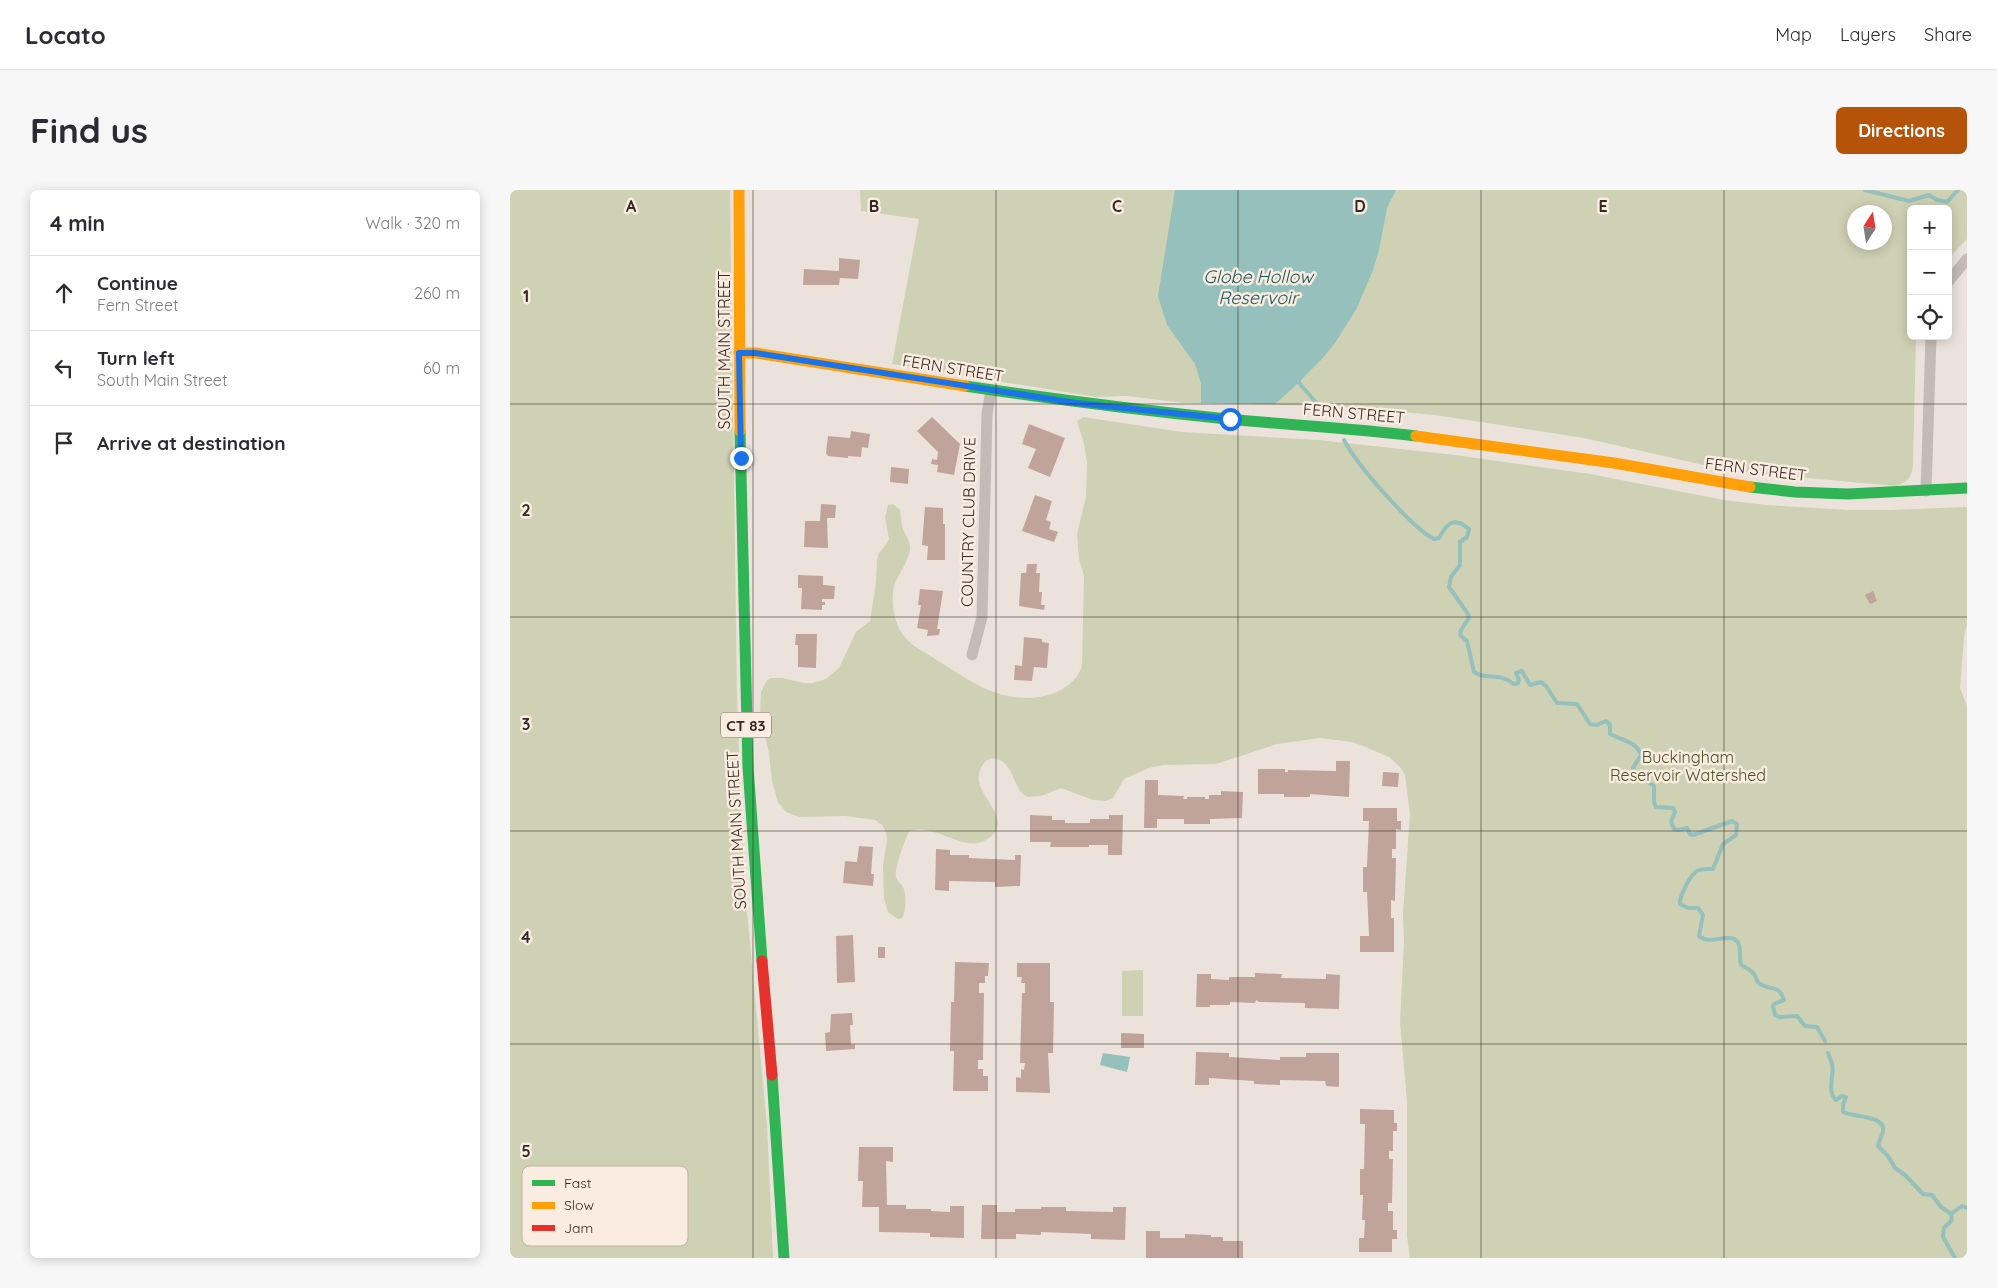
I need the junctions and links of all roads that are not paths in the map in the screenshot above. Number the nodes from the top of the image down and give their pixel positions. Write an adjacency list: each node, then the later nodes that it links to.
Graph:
1 (739, 190): 5 (street, SOUTH MAIN STREET / CT 83)
2 (1967, 258): 3 (street)
3 (1952, 277)
4 (1931, 340): 8 (street)
5 (739, 353): 6 (street, FERN STREET); 10 (street, SOUTH MAIN STREET / CT 83)
6 (991, 390): 8 (street, FERN STREET); 9 (street, COUNTRY CLUB DRIVE)
7 (1967, 488): 8 (street, FERN STREET)
8 (1926, 491)
9 (972, 654)
10 (784, 1258)

